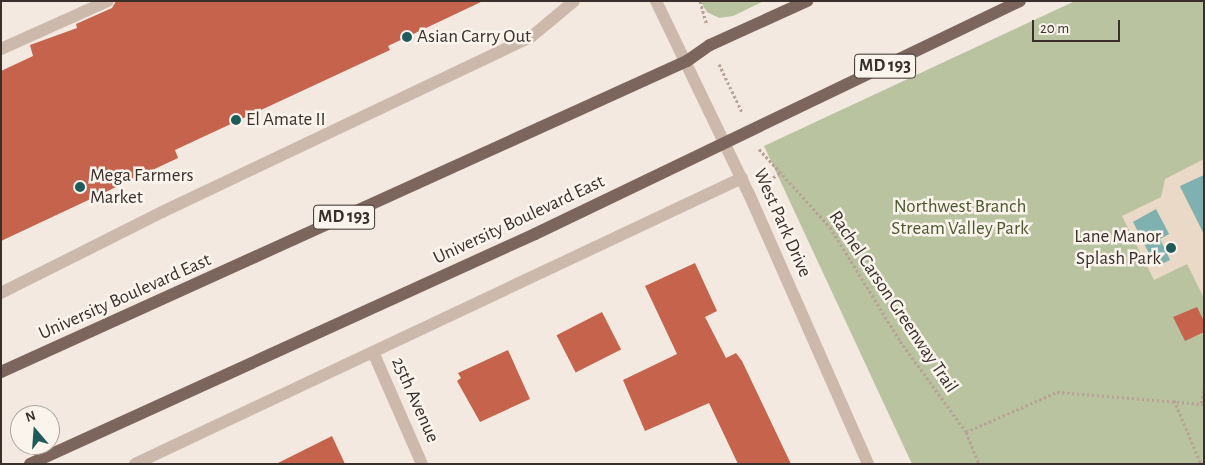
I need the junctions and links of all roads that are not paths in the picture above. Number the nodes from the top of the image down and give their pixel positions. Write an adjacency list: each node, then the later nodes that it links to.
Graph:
1 (108, 1): 6 (street)
2 (574, 1): 10 (street)
3 (656, 1): 7 (street, West Park Drive)
4 (807, 1): 7 (main road, University Boulevard East / MD 193)
5 (1020, 1): 8 (main road, University Boulevard East / MD 193)
6 (1, 49)
7 (686, 61): 8 (street, West Park Drive); 12 (main road, University Boulevard East / MD 193)
8 (725, 144): 9 (street, West Park Drive); 13 (main road, University Boulevard East / MD 193)
9 (742, 178): 11 (street); 16 (street, West Park Drive)
10 (1, 292)
11 (373, 352): 14 (street); 15 (street, 25th Avenue)
12 (1, 372)
13 (30, 464)
14 (135, 464)
15 (422, 464)
16 (868, 464)

